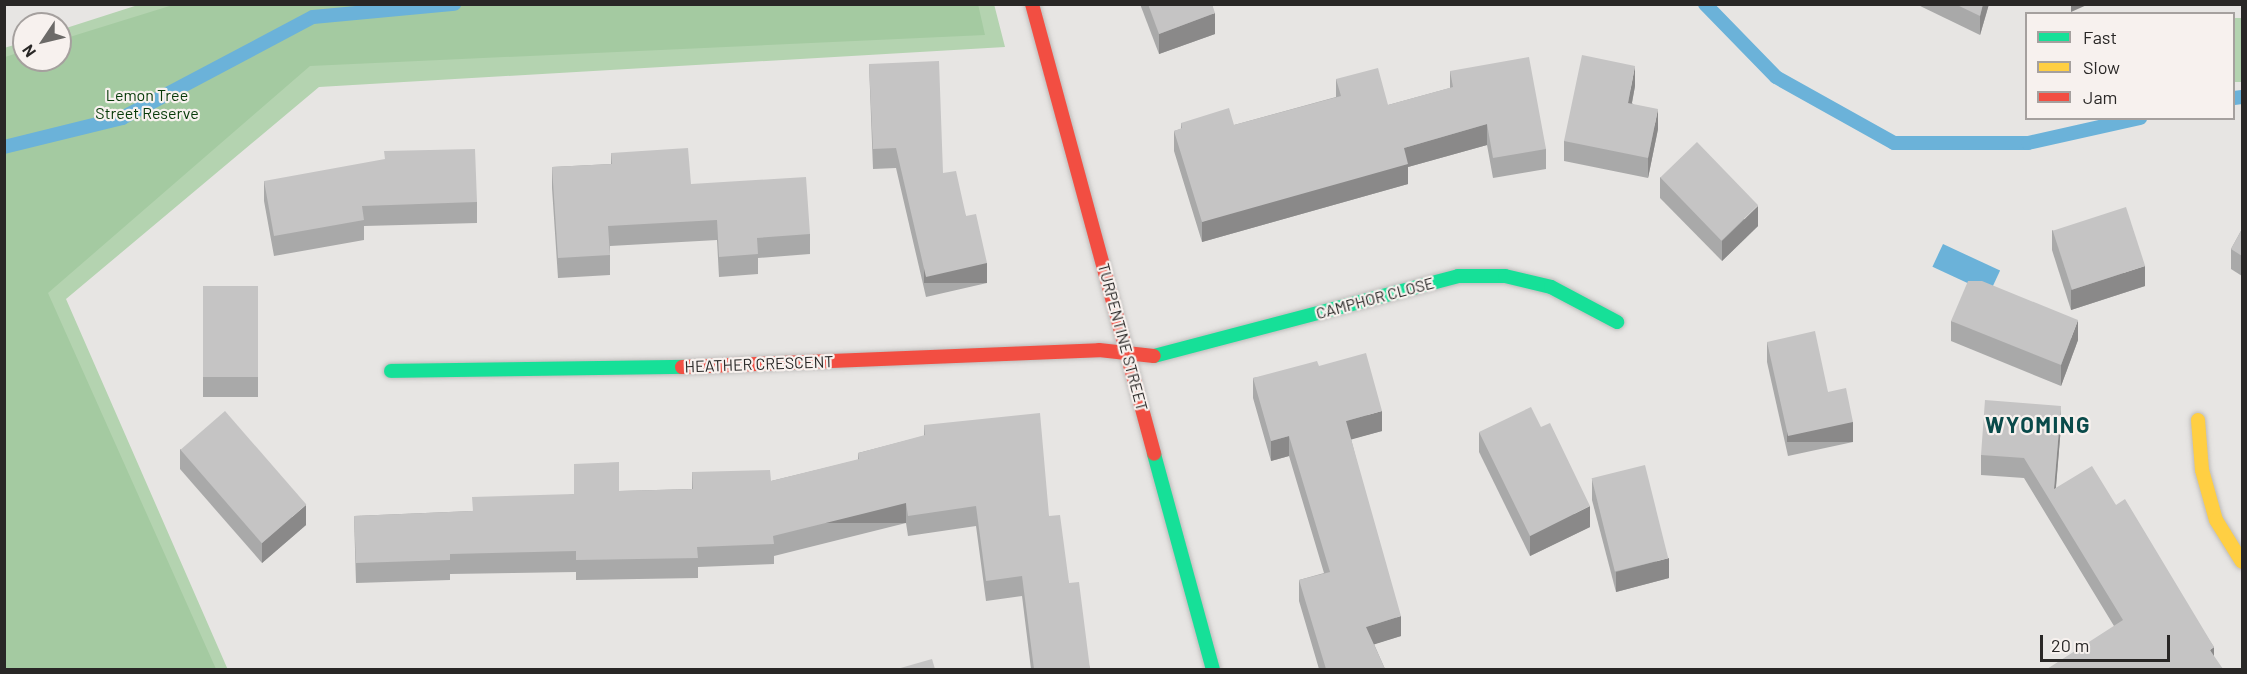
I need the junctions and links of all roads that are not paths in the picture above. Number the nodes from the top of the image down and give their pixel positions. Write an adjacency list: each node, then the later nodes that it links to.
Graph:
1 (1032, 4): 3 (street, TURPENTINE STREET)
2 (1617, 322): 3 (street, CAMPHOR CLOSE)
3 (1127, 354): 4 (street, HEATHER CRESCENT); 7 (street, TURPENTINE STREET)
4 (390, 371)
5 (2198, 420): 6 (street)
6 (2242, 562)
7 (1213, 669)

